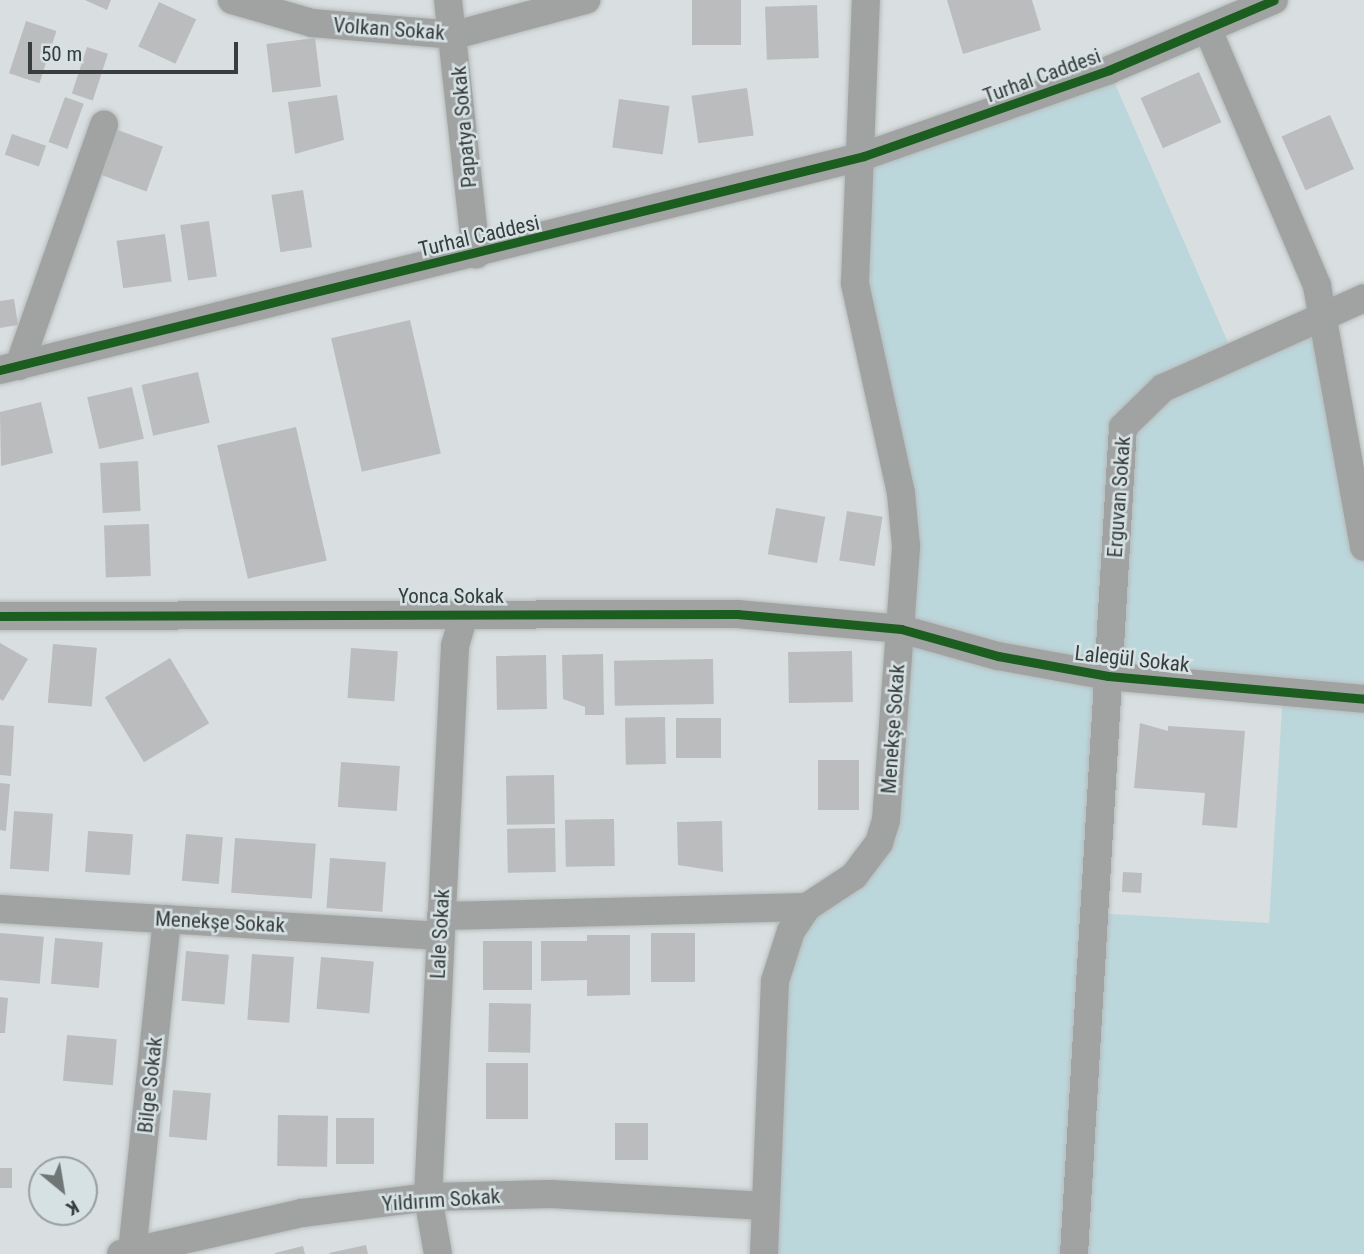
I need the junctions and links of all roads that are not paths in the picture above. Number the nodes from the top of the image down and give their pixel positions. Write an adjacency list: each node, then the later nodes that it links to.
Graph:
1 (232, 0): 7 (street, Volkan Sokak)
2 (448, 0): 7 (street, Papatya Sokak)
3 (586, 0): 7 (street, Volkan Sokak)
4 (866, 0): 9 (street, Menekşe Sokak)
5 (1275, 0): 6 (street, Turhal Caddesi)
6 (1208, 30): 9 (street, Turhal Caddesi); 12 (street)
7 (455, 35): 10 (street, Papatya Sokak)
8 (104, 125): 13 (street)
9 (864, 156): 10 (street, Turhal Caddesi); 17 (street, Menekşe Sokak)
10 (476, 254): 13 (street, Turhal Caddesi)
11 (1364, 298): 12 (street, Erguvan Sokak)
12 (1323, 316): 14 (street); 18 (street, Erguvan Sokak)
13 (10, 368)
14 (1364, 547)
15 (464, 614): 16 (street, Yonca Sokak); 17 (street, Yonca Sokak); 23 (street, Lale Sokak)
16 (0, 616)
17 (901, 629): 18 (street, Lalegül Sokak); 20 (street, Menekşe Sokak)
18 (1108, 676): 19 (street, Lalegül Sokak); 29 (street, Erguvan Sokak)
19 (1364, 699)
20 (807, 907): 23 (street, Menekşe Sokak); 25 (street)
21 (0, 909): 22 (street, Menekşe Sokak)
22 (167, 919): 23 (street, Menekşe Sokak); 26 (street, Bilge Sokak)
23 (440, 926): 24 (street, Lale Sokak)
24 (428, 1197): 25 (street, Yıldırım Sokak); 26 (street, Yıldırım Sokak); 27 (street, Lale Sokak)
25 (766, 1206): 28 (street)
26 (127, 1253)
27 (438, 1254)
28 (764, 1254)
29 (1074, 1254)

